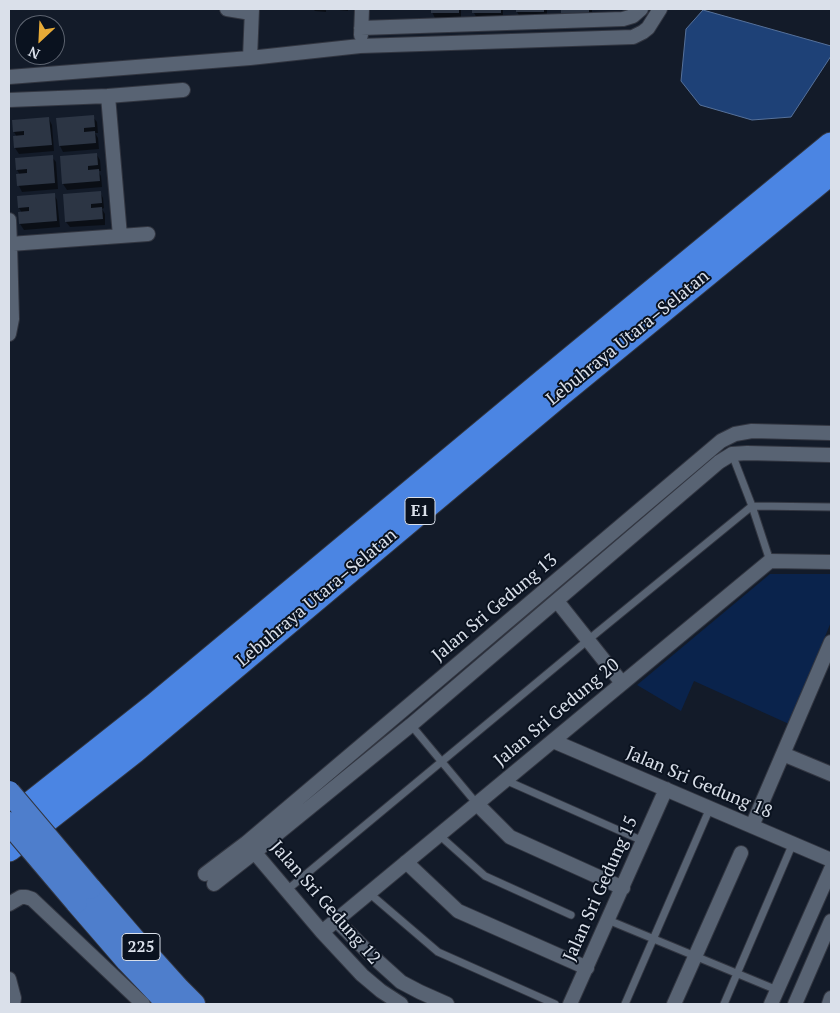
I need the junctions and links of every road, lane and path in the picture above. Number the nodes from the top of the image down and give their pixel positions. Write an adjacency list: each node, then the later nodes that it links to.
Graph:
1 (228, 9): 5 (street)
2 (362, 9): 6 (street)
3 (641, 9): 6 (street)
4 (660, 9): 7 (street)
5 (252, 11): 8 (street)
6 (361, 28): 7 (street)
7 (360, 46): 8 (street)
8 (250, 58): 9 (street)
9 (9, 77)
10 (183, 90): 11 (street)
11 (108, 96): 12 (street); 17 (street)
12 (9, 100)
13 (831, 145): 41 (highway, Lebuhraya Utara–Selatan / E1)
14 (831, 172): 47 (highway, Lebuhraya Utara–Selatan / E1)
15 (9, 220): 18 (street)
16 (148, 234): 17 (street)
17 (120, 236): 18 (street)
18 (10, 244): 19 (street)
19 (9, 334)
20 (831, 433): 46 (street, Jalan Sri Gedung 13)
21 (732, 454): 22 (street); 23 (lane); 27 (street, Jalan Sri Gedung 13)
22 (831, 455)
23 (752, 506): 24 (lane); 25 (lane); 28 (lane)
24 (831, 507)
25 (770, 561): 26 (street); 30 (street, Jalan Sri Gedung 20)
26 (831, 562)
27 (557, 601): 28 (street); 31 (street, Jalan Sri Gedung 13)
28 (588, 640): 30 (street); 34 (lane)
29 (831, 642): 33 (street)
30 (622, 683): 32 (street, Jalan Sri Gedung 20)
31 (411, 725): 34 (lane); 46 (street, Jalan Sri Gedung 13)
32 (553, 741): 36 (street, Jalan Sri Gedung 20); 37 (street, Jalan Sri Gedung 18)
33 (783, 754): 35 (street); 42 (street)
34 (442, 761): 39 (lane); 54 (lane)
35 (831, 774)
36 (505, 780): 39 (street, Jalan Sri Gedung 20); 44 (lane)
37 (666, 789): 40 (street, Jalan Sri Gedung 18); 44 (street, Jalan Sri Gedung 15)
38 (9, 792): 56 (highway, 225, bridge)
39 (477, 804): 43 (street, Jalan Sri Gedung 20); 53 (street)
40 (710, 808): 42 (street, Jalan Sri Gedung 18); 63 (lane)
41 (9, 822): 56 (highway, 225, bridge)
42 (752, 826): 45 (street, Jalan Sri Gedung 18)
43 (440, 835): 50 (street, Jalan Sri Gedung 20); 58 (lane)
44 (643, 841): 53 (street, Jalan Sri Gedung 15)
45 (793, 843): 49 (street, Jalan Sri Gedung 18); 66 (lane)
46 (251, 848): 52 (street, Jalan Sri Gedung 13); 54 (street, Jalan Sri Gedung 12)
47 (9, 849)
48 (741, 853): 64 (street)
49 (831, 860)
50 (406, 862): 55 (street, Jalan Sri Gedung 20); 65 (street)
51 (831, 869): 68 (street)
52 (210, 879)
53 (622, 888): 60 (street, Jalan Sri Gedung 15)
54 (287, 890): 62 (street, Jalan Sri Gedung 12)
55 (369, 894): 59 (street, Jalan Sri Gedung 20); 76 (lane)
56 (83, 895): 72 (highway, 225); 73 (highway, 225)
57 (9, 904): 71 (street)
58 (571, 915)
59 (336, 920): 62 (street, Jalan Sri Gedung 20); 75 (street, Jalan Sri Gedung 12)
60 (608, 920): 63 (lane); 65 (street, Jalan Sri Gedung 15)
61 (831, 922): 82 (street)
62 (322, 932): 74 (street, Jalan Sri Gedung 12)
63 (653, 938): 64 (lane); 78 (lane)
64 (696, 956): 66 (lane); 79 (street)
65 (587, 968): 77 (street, Jalan Sri Gedung 15)
66 (738, 974): 68 (lane); 80 (lane)
67 (9, 979): 70 (street)
68 (777, 990): 81 (street)
69 (831, 998): 83 (street)
70 (13, 1004)
71 (143, 1004)
72 (168, 1004)
73 (194, 1004)
74 (401, 1004)
75 (447, 1004)
76 (555, 1004)
77 (570, 1004)
78 (624, 1004)
79 (674, 1004)
80 (724, 1004)
81 (771, 1004)
82 (795, 1004)
83 (829, 1004)

